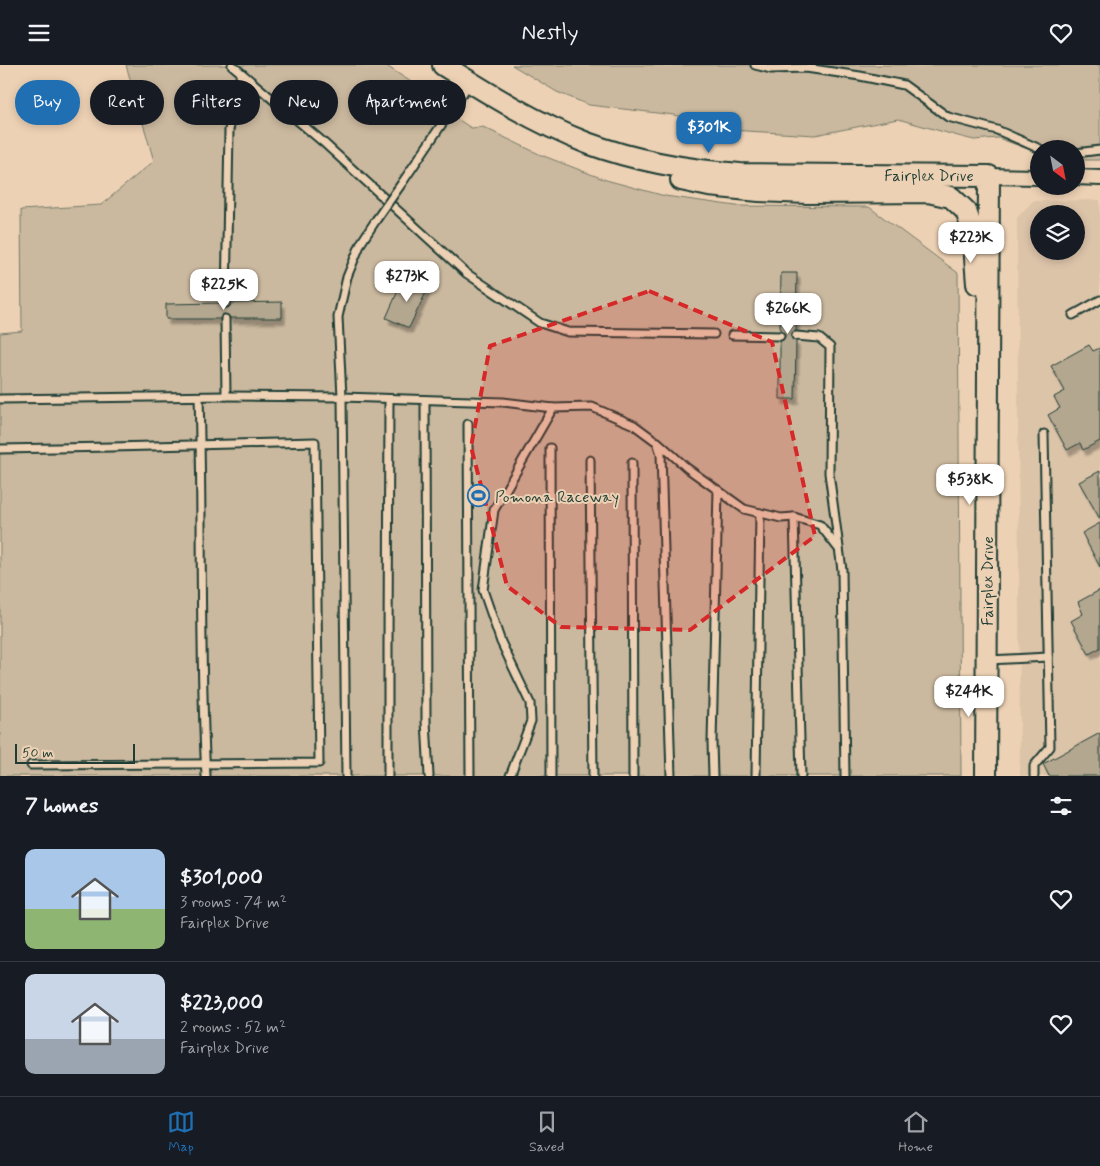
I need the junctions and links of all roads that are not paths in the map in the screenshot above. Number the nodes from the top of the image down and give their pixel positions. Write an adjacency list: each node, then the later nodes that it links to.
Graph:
1 (232, 65): 4 (lane)
2 (443, 65): 5 (street, Fairplex Drive)
3 (755, 65): 7 (lane)
4 (241, 73): 15 (lane); 18 (lane)
5 (471, 82): 6 (street, Fairplex Drive); 25 (lane, bridge)
6 (534, 119): 10 (street, Fairplex Drive); 22 (street)
7 (1030, 145)
8 (1100, 150): 9 (lane)
9 (1085, 152)
10 (989, 176): 11 (street); 22 (street, Fairplex Drive)
11 (1030, 177)
12 (1085, 177): 13 (street)
13 (1100, 178)
14 (1100, 300): 16 (lane)
15 (226, 303)
16 (1073, 315)
17 (225, 319): 23 (lane)
18 (714, 334)
19 (732, 335): 20 (lane)
20 (780, 336)
21 (796, 336): 41 (lane)
22 (988, 352): 43 (street, Fairplex Drive)
23 (226, 396): 24 (lane); 25 (lane)
24 (199, 397): 26 (lane); 33 (lane)
25 (342, 397): 27 (lane); 47 (lane)
26 (0, 399)
27 (389, 399): 28 (lane); 48 (lane)
28 (425, 400): 29 (lane); 49 (lane)
29 (553, 407): 32 (lane); 51 (lane)
30 (468, 424): 50 (lane)
31 (1044, 434): 42 (lane)
32 (657, 442): 38 (lane); 55 (lane)
33 (200, 445): 35 (lane); 44 (lane); 44 (lane)
34 (550, 448): 52 (lane)
35 (0, 449)
36 (590, 460): 53 (lane)
37 (632, 463): 54 (lane)
38 (718, 490): 39 (lane); 56 (lane)
39 (760, 513): 40 (lane); 57 (lane)
40 (794, 517): 41 (lane); 58 (lane)
41 (839, 549): 59 (lane)
42 (1048, 657): 43 (lane); 61 (lane)
43 (986, 660): 60 (street, Fairplex Drive)
44 (206, 763): 45 (lane); 46 (lane)
45 (31, 765)
46 (206, 776)
47 (346, 776)
48 (388, 776)
49 (429, 776)
50 (470, 776)
51 (510, 776)
52 (551, 776)
53 (593, 776)
54 (633, 776)
55 (671, 776)
56 (713, 776)
57 (756, 776)
58 (801, 776)
59 (845, 776)
60 (986, 776)
61 (1034, 776)

